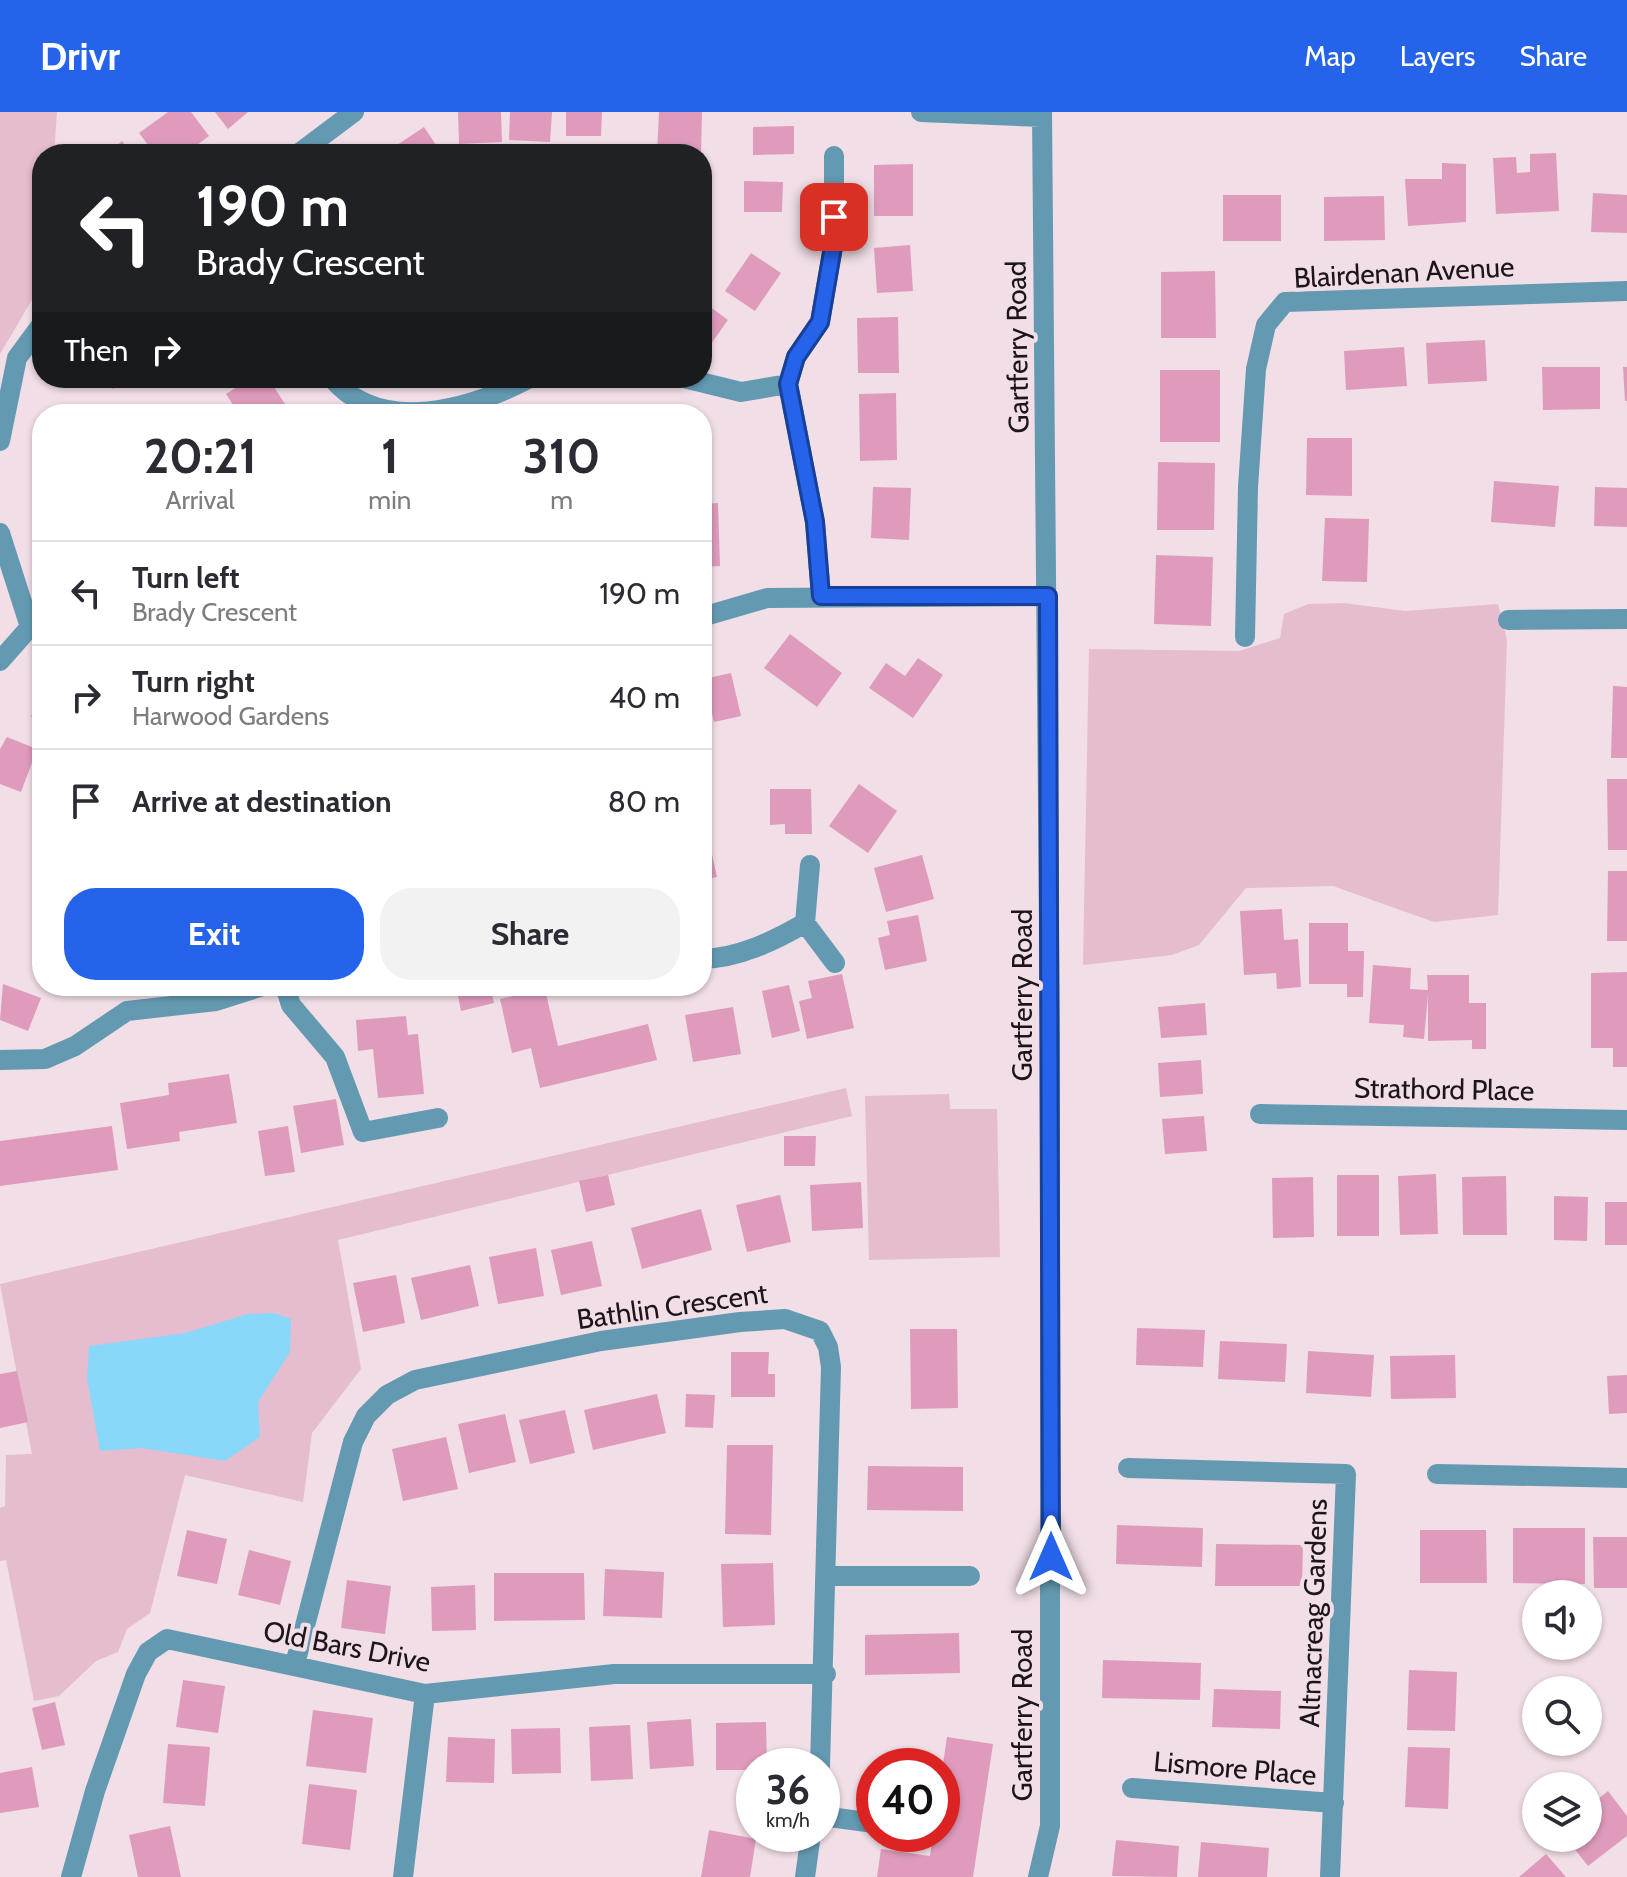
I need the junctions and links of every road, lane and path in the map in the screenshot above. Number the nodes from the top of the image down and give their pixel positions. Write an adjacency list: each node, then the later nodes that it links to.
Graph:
1 (921, 112): 3 (street)
2 (346, 114): 4 (street)
3 (1042, 115): 17 (street, Gartferry Road)
4 (310, 144)
5 (834, 156): 8 (street)
6 (1627, 291): 23 (street, Blairdenan Avenue)
7 (32, 338): 14 (street)
8 (788, 384): 9 (street); 16 (street)
9 (712, 385)
10 (340, 388): 12 (street)
11 (506, 388): 13 (street)
12 (371, 404)
13 (468, 404)
14 (0, 441)
15 (0, 533): 19 (street)
16 (821, 596): 17 (street); 18 (street)
17 (1048, 596): 50 (street, Gartferry Road)
18 (712, 614)
19 (32, 619)
20 (1627, 619): 21 (street)
21 (1508, 620)
22 (32, 633): 24 (street)
23 (1245, 637)
24 (0, 661)
25 (810, 865): 26 (street)
26 (805, 923): 27 (street); 28 (street)
27 (712, 959)
28 (835, 963)
29 (232, 996): 31 (street)
30 (288, 996): 33 (street)
31 (0, 1060)
32 (1260, 1114): 34 (street, Strathord Place)
33 (438, 1118)
34 (1627, 1120)
35 (1128, 1468): 45 (street, Altnacreag Gardens)
36 (1437, 1474): 37 (street)
37 (1627, 1478)
38 (828, 1576): 39 (street); 40 (street, Bathlin Crescent); 41 (street, Bathlin Crescent)
39 (970, 1576)
40 (295, 1664): 42 (street, Old Bars Drive); 47 (street, Old Bars Drive)
41 (826, 1674): 42 (street, Old Bars Drive); 43 (street, Bathlin Crescent)
42 (425, 1694): 48 (street)
43 (821, 1748)
44 (1132, 1788): 45 (street, Lismore Place)
45 (1334, 1803): 51 (street, Altnacreag Gardens)
46 (808, 1852): 49 (street)
47 (71, 1877)
48 (403, 1877)
49 (805, 1877)
50 (1038, 1877)
51 (1330, 1877)

